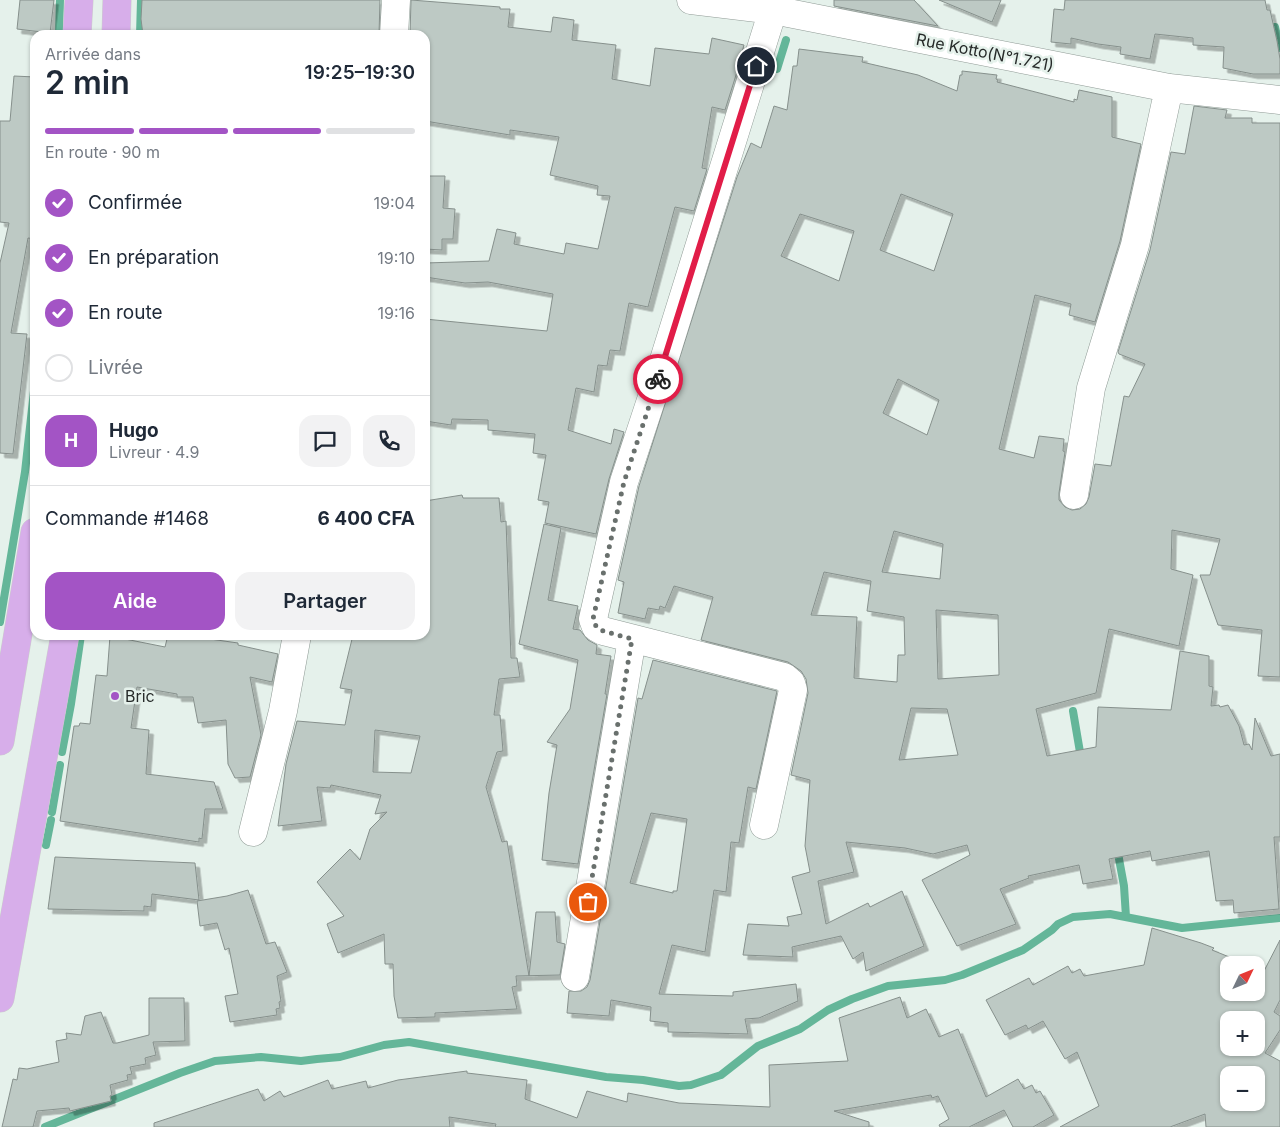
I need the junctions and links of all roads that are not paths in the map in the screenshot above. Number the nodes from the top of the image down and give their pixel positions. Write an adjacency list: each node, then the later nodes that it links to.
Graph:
1 (80, 0): 7 (main road)
2 (116, 0): 8 (main road)
3 (396, 0): 9 (street)
4 (691, 0): 6 (street, Rue Kotto(N°1.721))
5 (813, 9): 6 (street, Rue Kotto(N°1.721)); 10 (street, Rue Kotto(N°1.721))
6 (773, 10): 14 (street)
7 (77, 30)
8 (116, 30)
9 (394, 30)
10 (1169, 88): 11 (street, Rue Kotto(N°1.721)); 12 (street)
11 (1280, 100)
12 (1074, 495)
13 (30, 562): 17 (main road)
14 (632, 639): 18 (street); 20 (street)
15 (65, 640): 21 (main road)
16 (296, 640): 19 (street)
17 (0, 740)
18 (764, 825)
19 (253, 832)
20 (575, 977)
21 (0, 998)

